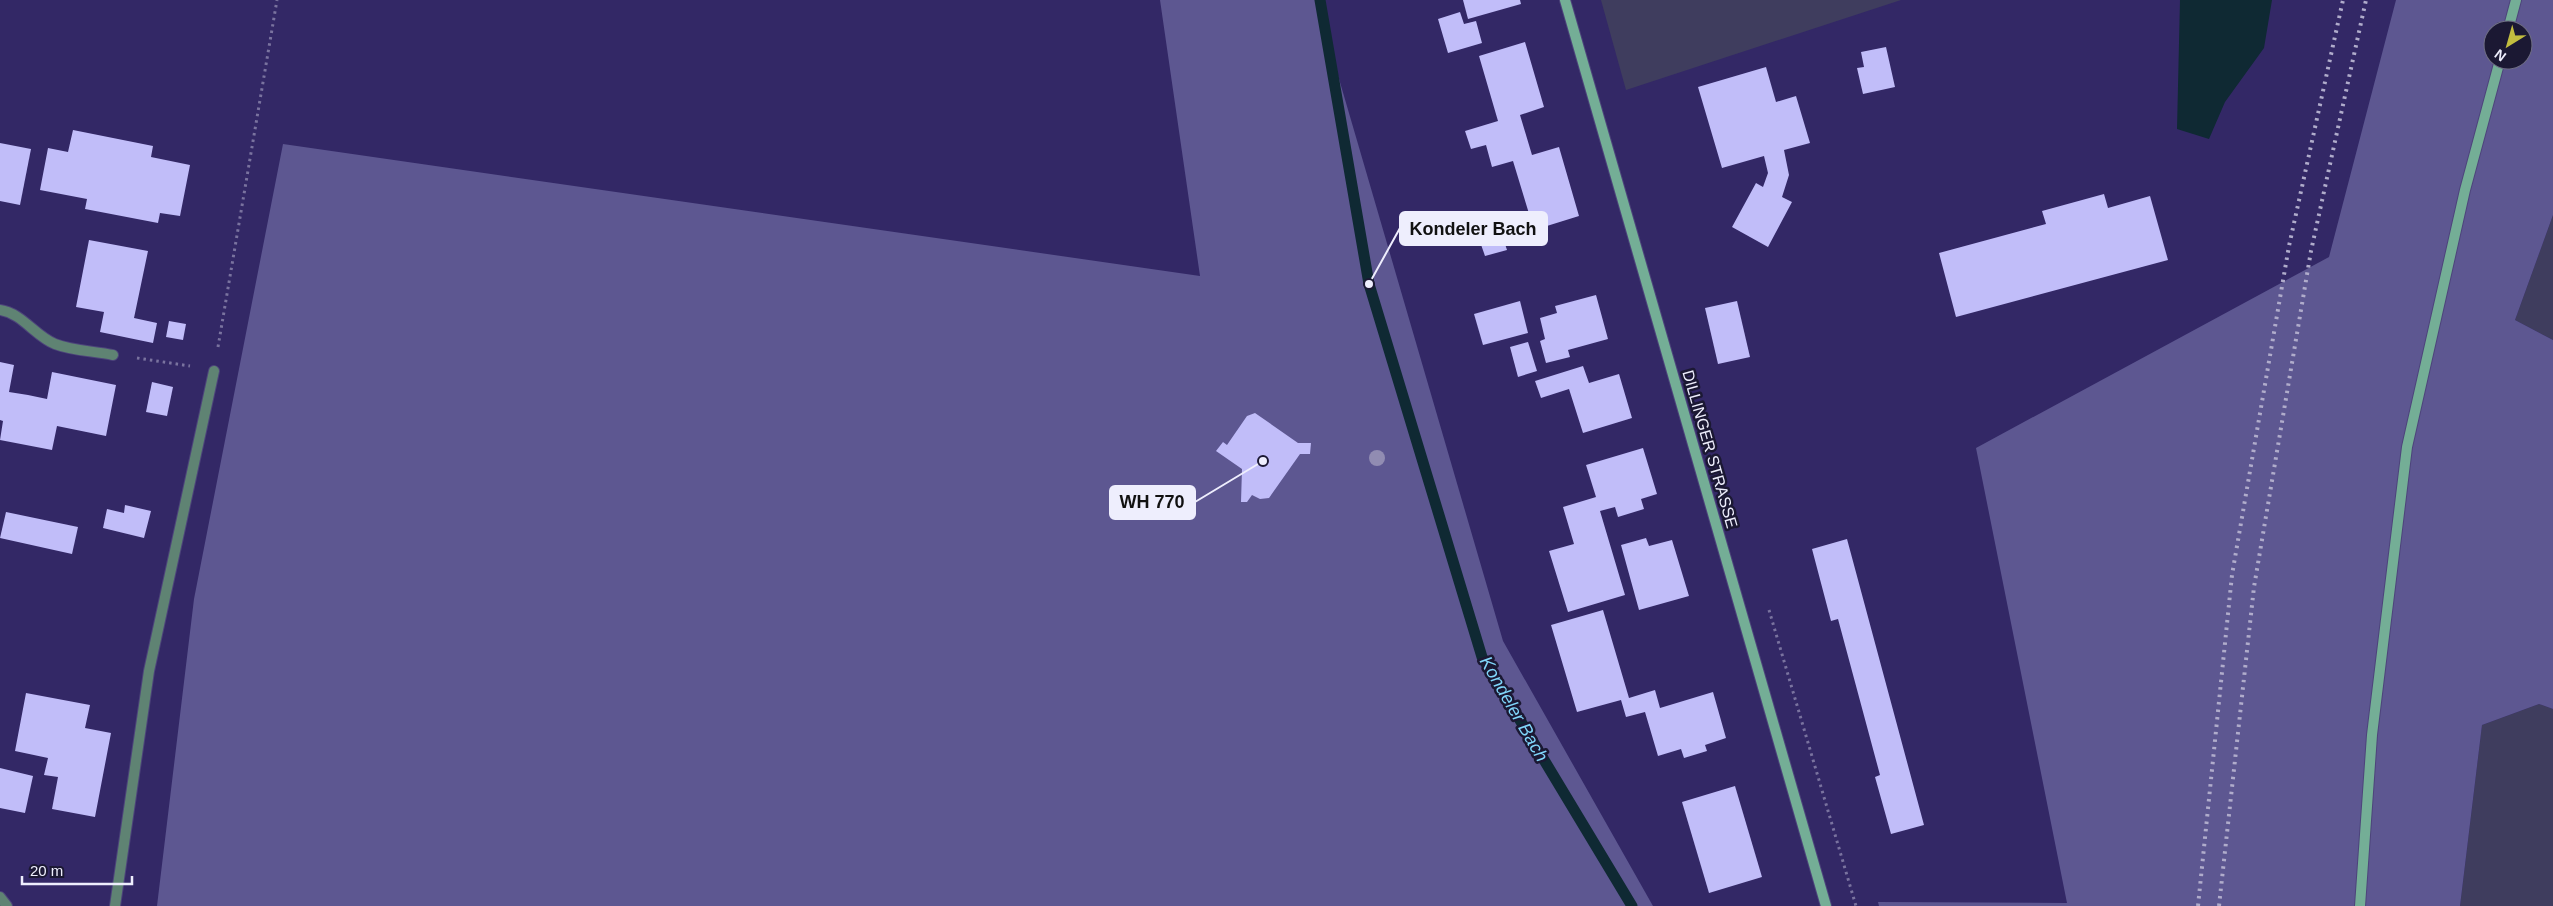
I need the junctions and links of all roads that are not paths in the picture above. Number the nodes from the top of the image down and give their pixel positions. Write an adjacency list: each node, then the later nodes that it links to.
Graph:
1 (1565, 0): 11 (street, DILLINGER STRASSE)
2 (2516, 0): 3 (street)
3 (2511, 20)
4 (2497, 70): 12 (street)
5 (0, 310): 6 (street)
6 (113, 354)
7 (214, 371): 10 (street)
8 (0, 897): 9 (street)
9 (8, 906)
10 (115, 906)
11 (1826, 906)
12 (2360, 906)

